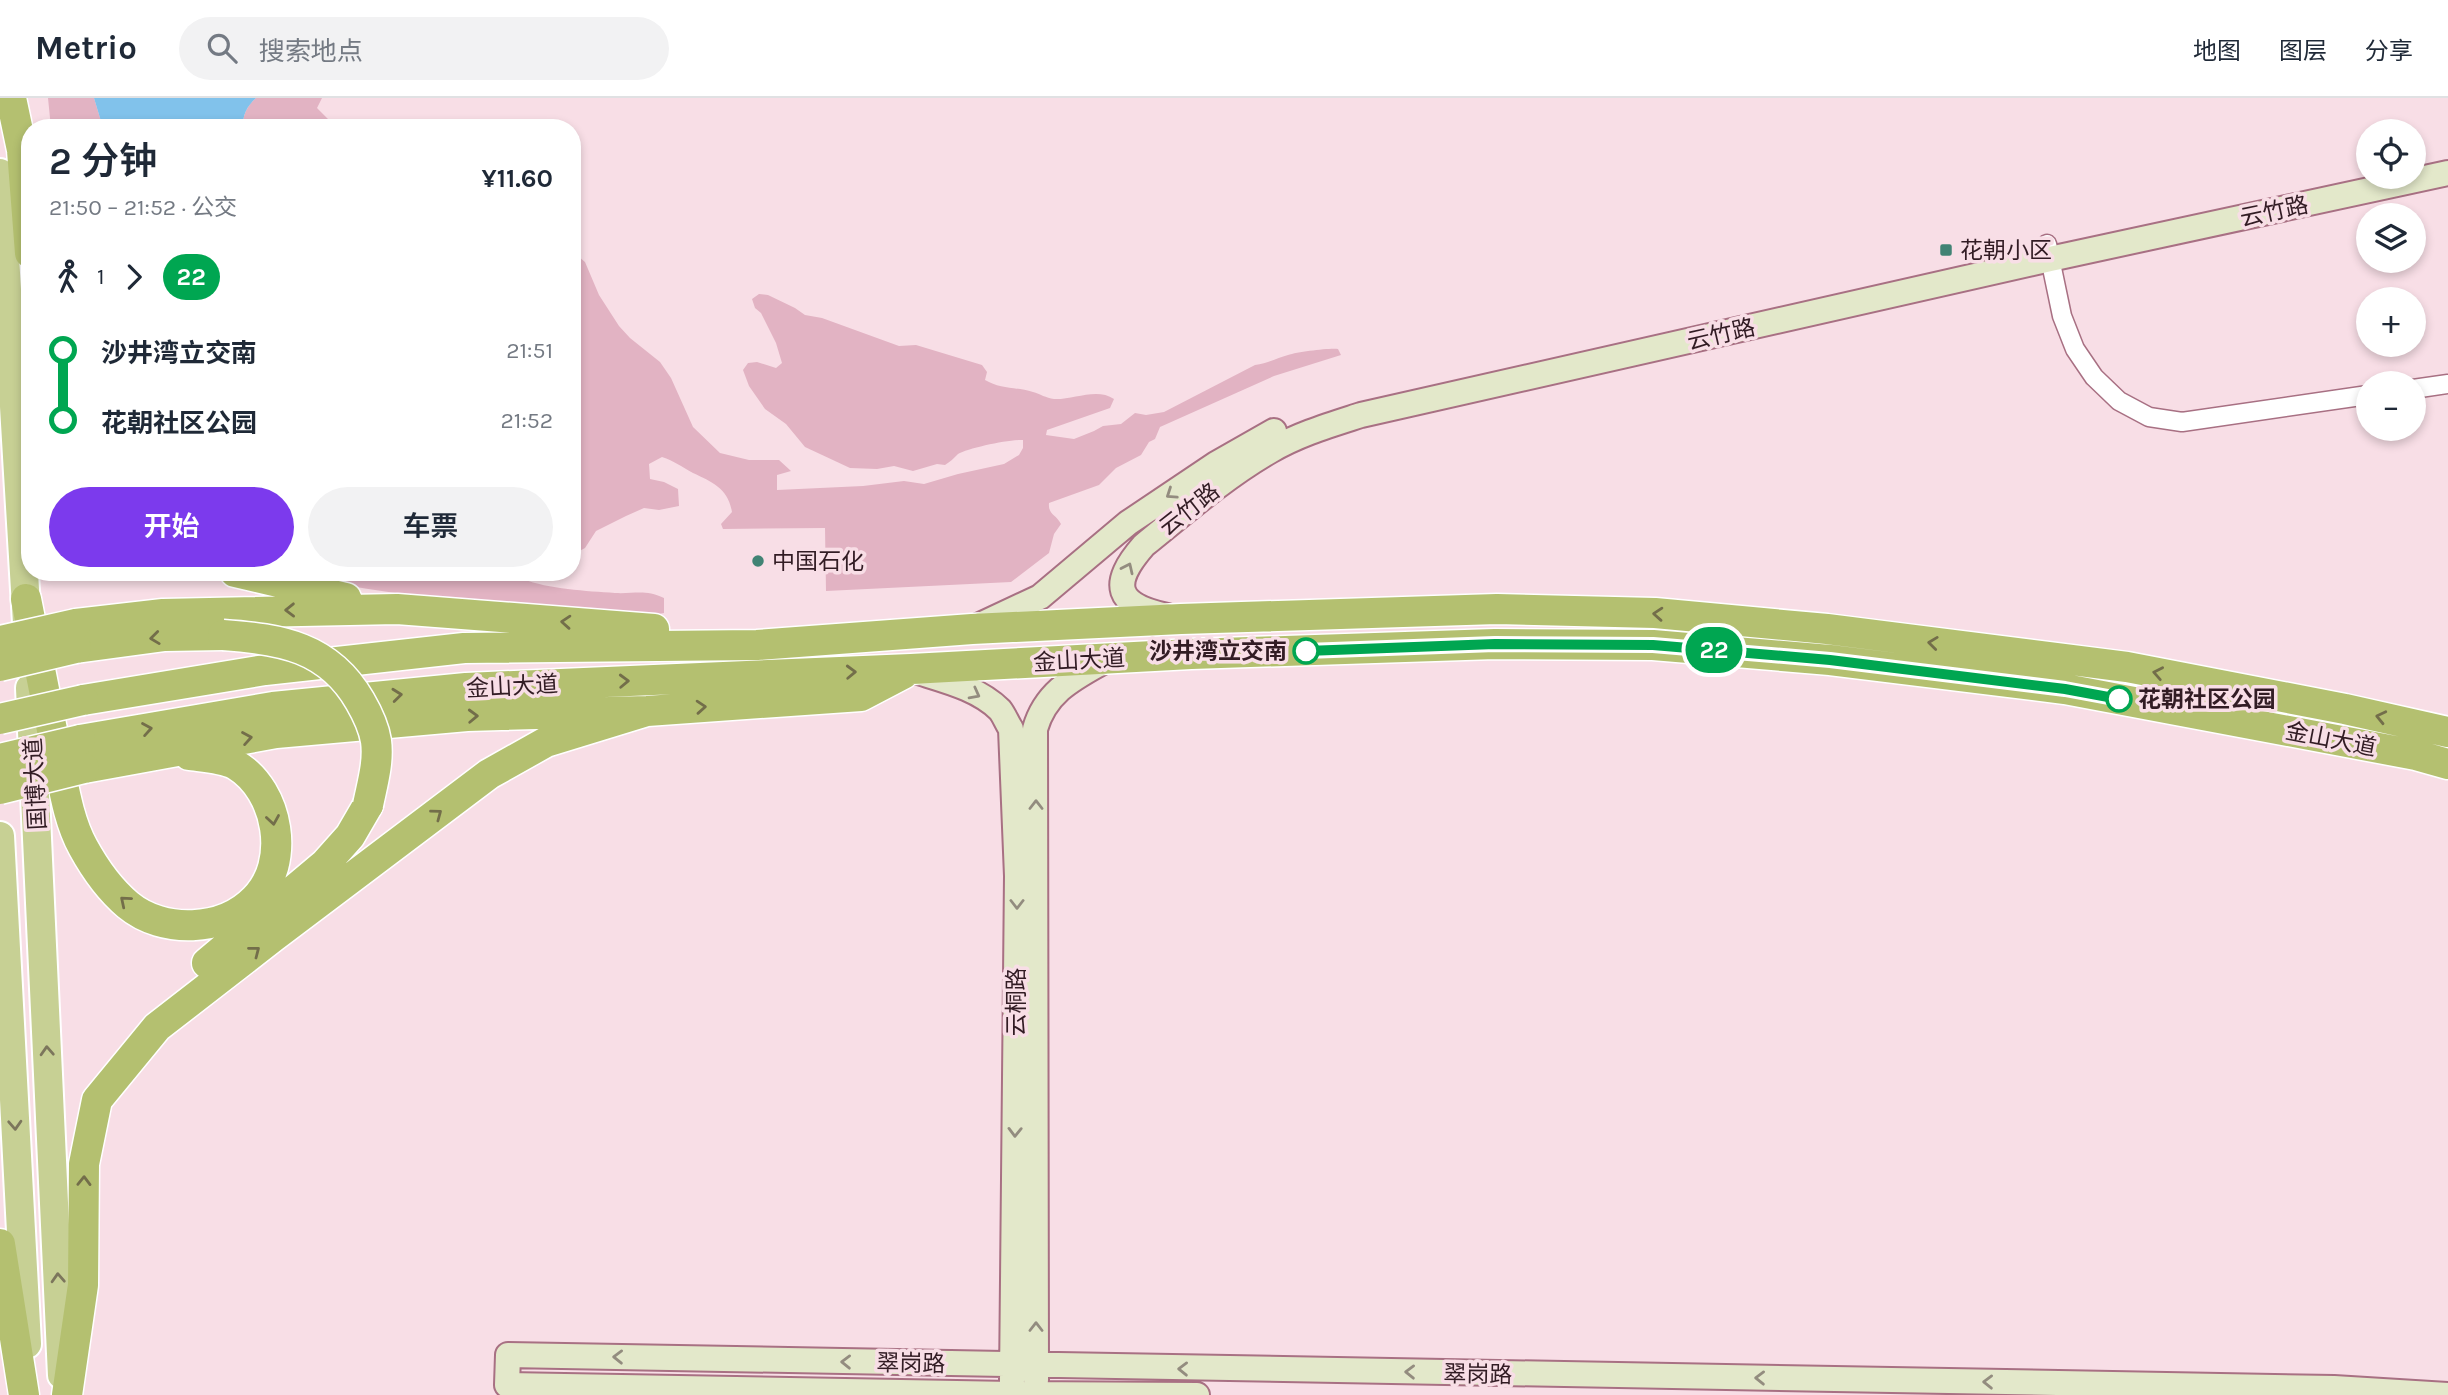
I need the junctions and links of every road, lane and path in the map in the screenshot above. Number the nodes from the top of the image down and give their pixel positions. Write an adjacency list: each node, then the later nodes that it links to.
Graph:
1 (10, 98): 2 (highway)
2 (21, 146)
3 (2448, 157): 4 (main road)
4 (2426, 163)
5 (0, 173): 12 (main road, 国博大道)
6 (2448, 173): 8 (main road, 云竹路)
7 (2356, 178): 8 (main road, 云竹路)
8 (2049, 252): 11 (street); 17 (main road, 云竹路, one-way to 8); 18 (main road, 云竹路, one-way to 18)
9 (2448, 384): 10 (street)
10 (2426, 387)
11 (2356, 397)
12 (21, 517)
13 (25, 581): 15 (main road, 国博大道)
14 (274, 581): 16 (highway)
15 (26, 599): 28 (highway, one-way to 15); 39 (main road, 国博大道, one-way to 15)
16 (397, 609): 19 (highway, one-way to 19); 20 (highway, one-way to 16)
17 (1181, 619): 18 (highway, 金山大道); 27 (highway, 金山大道, one-way to 17)
18 (972, 629): 20 (highway, 金山大道)
19 (76, 636): 21 (highway, bridge); 23 (highway, bridge); 34 (highway, one-way to 19, bridge)
20 (804, 640): 26 (highway, 金山大道, bridge)
21 (0, 642)
22 (1109, 658): 24 (highway, 金山大道); 31 (highway, 金山大道); 36 (main road, 云桐路, one-way to 22)
23 (0, 666)
24 (911, 669): 25 (highway, one-way to 24); 29 (highway, 金山大道, one-way to 24); 36 (main road, 云桐路, one-way to 36)
25 (647, 711): 28 (highway, one-way to 25); 34 (highway, one-way to 25)
26 (0, 719)
27 (2448, 732)
28 (164, 752): 29 (highway)
29 (82, 754): 30 (highway, 金山大道, bridge); 32 (highway, bridge)
30 (0, 759)
31 (2448, 764)
32 (0, 789)
33 (0, 836): 38 (main road, 国博大道, one-way to 38)
34 (97, 1100): 39 (highway, one-way to 34)
35 (0, 1244): 37 (highway)
36 (1024, 1366): 40 (main road, 云桐路); 40 (main road, 翠岗路, one-way to 40); 41 (main road, 云桐路); 43 (main road, 翠岗路, one-way to 36)
37 (24, 1395)
38 (30, 1395)
39 (65, 1395)
40 (1012, 1395): 41 (main road, 翠岗路)
41 (1037, 1395): 42 (main road, 翠岗路)
42 (1197, 1395)
43 (2448, 1395)

